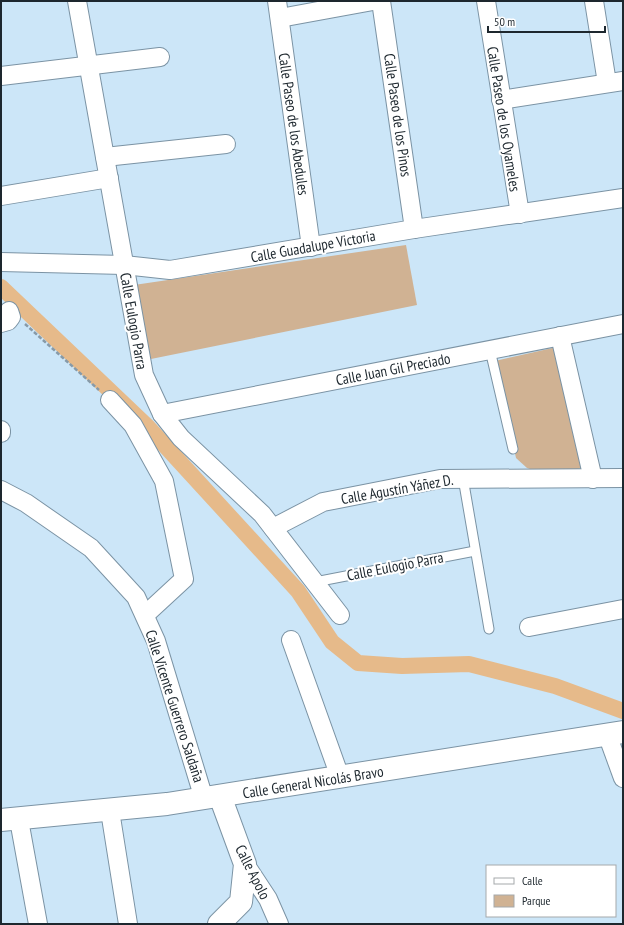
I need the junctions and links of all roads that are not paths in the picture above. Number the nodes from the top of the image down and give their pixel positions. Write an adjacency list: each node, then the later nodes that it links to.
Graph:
1 (77, 1): 8 (street, Calle Eulogio Parra)
2 (373, 1): 6 (street)
3 (381, 1): 18 (street, Calle Paseo de los Pinos)
4 (486, 1): 11 (street, Calle Paseo de los Oyameles)
5 (594, 1): 10 (street)
6 (278, 10): 19 (street, Calle Paseo de los Abedules)
7 (160, 57): 8 (street)
8 (88, 65): 9 (street); 13 (street, Calle Eulogio Parra)
9 (1, 76)
10 (615, 82): 11 (street)
11 (501, 100): 17 (street, Calle Paseo de los Oyameles)
12 (226, 144): 13 (street)
13 (105, 157): 14 (street, Calle Eulogio Parra)
14 (109, 178): 15 (street); 21 (street, Calle Eulogio Parra)
15 (1, 196)
16 (623, 198): 17 (street, Calle Guadalupe Victoria)
17 (520, 214): 18 (street, Calle Guadalupe Victoria)
18 (414, 229): 19 (street, Calle Guadalupe Victoria)
19 (311, 247): 21 (street, Calle Guadalupe Victoria)
20 (1, 262): 21 (street, Calle Guadalupe Victoria)
21 (124, 265): 26 (street, Calle Eulogio Parra)
22 (623, 324): 23 (street, Calle Juan Gil Preciado)
23 (560, 336): 24 (street, Calle Juan Gil Preciado); 32 (street)
24 (490, 350): 26 (street, Calle Juan Gil Preciado); 29 (lane)
25 (110, 400): 38 (street)
26 (162, 414): 34 (street, Calle Eulogio Parra)
27 (1, 430): 28 (street)
28 (1, 433)
29 (513, 449)
30 (463, 478): 32 (street, Calle Agustín Yáñez D.); 34 (street, Calle Agustín Yáñez D.); 35 (lane)
31 (623, 478): 32 (street, Calle Agustín Yáñez D.)
32 (593, 479)
33 (1, 490): 38 (street, Calle Vicente Guerrero Saldaña)
34 (273, 528): 36 (street, Calle Eulogio Parra)
35 (475, 551): 36 (lane, Calle Eulogio Parra); 41 (lane)
36 (315, 582): 39 (street, Calle Eulogio Parra)
37 (623, 608): 40 (street)
38 (144, 615): 46 (street, Calle Vicente Guerrero Saldaña)
39 (340, 615)
40 (529, 627)
41 (489, 629)
42 (291, 640): 44 (street)
43 (613, 733): 44 (street, Calle General Nicolás Bravo); 45 (street)
44 (340, 777): 46 (street, Calle General Nicolás Bravo)
45 (623, 778)
46 (212, 798): 47 (street, Calle General Nicolás Bravo); 49 (street, Calle Apolo)
47 (110, 811): 48 (street, Calle General Nicolás Bravo); 52 (street)
48 (10, 820): 51 (street)
49 (246, 864): 50 (street); 53 (street, Calle Apolo)
50 (221, 923)
51 (38, 924)
52 (128, 924)
53 (279, 924)

